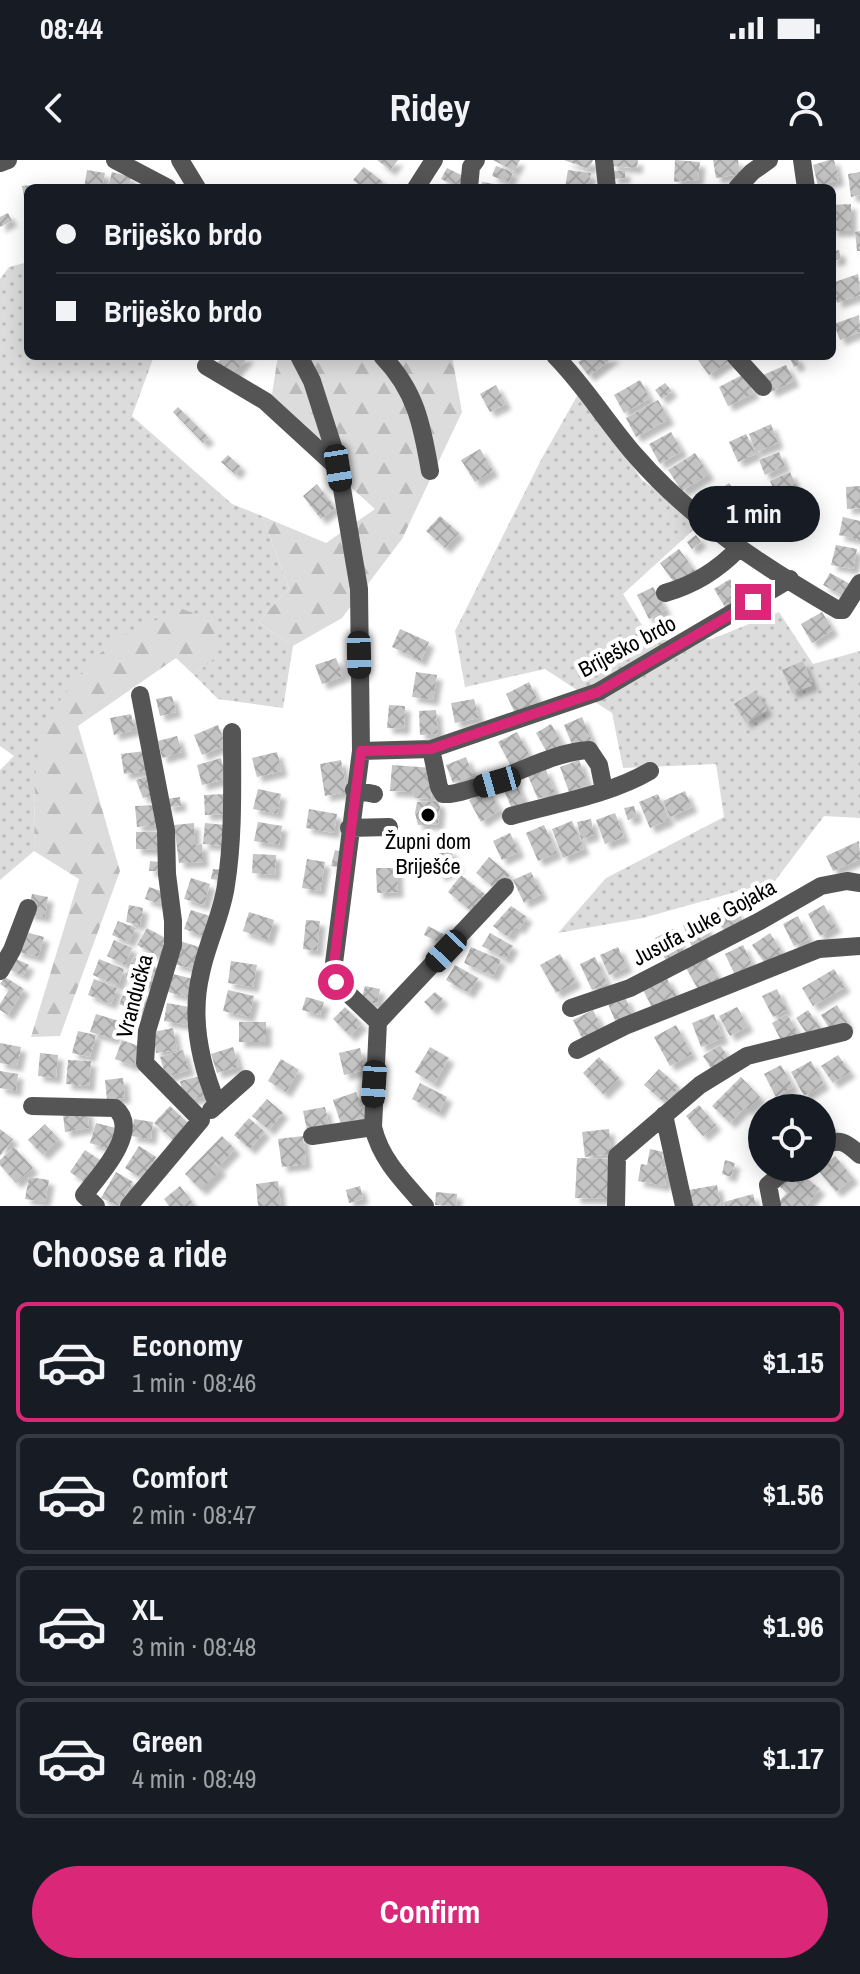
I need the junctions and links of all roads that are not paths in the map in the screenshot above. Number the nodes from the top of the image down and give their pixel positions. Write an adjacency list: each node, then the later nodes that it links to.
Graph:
1 (8, 160): 9 (street)
2 (115, 160): 10 (street)
3 (180, 160): 11 (street)
4 (434, 160): 12 (street)
5 (476, 160): 13 (street)
6 (604, 160): 14 (street)
7 (769, 160): 15 (street)
8 (802, 160): 16 (street)
9 (0, 163)
10 (160, 184)
11 (195, 184)
12 (419, 184)
13 (469, 184)
14 (607, 184)
15 (741, 184)
16 (805, 184)
17 (301, 360): 23 (street)
18 (385, 360): 24 (street)
19 (559, 360): 25 (street)
20 (739, 360): 22 (street)
21 (206, 366): 23 (street)
22 (763, 387)
23 (338, 468): 32 (street)
24 (430, 471)
25 (739, 548): 26 (street); 28 (street)
26 (790, 579): 27 (street); 31 (street, Briješko brdo)
27 (860, 583)
28 (665, 593)
29 (140, 695): 54 (street, Vrandučka)
30 (232, 732): 51 (street)
31 (431, 749): 32 (street, Briješko brdo); 35 (street)
32 (361, 751): 34 (street)
33 (650, 771): 35 (street)
34 (354, 790): 36 (street); 39 (street)
35 (604, 790): 37 (street)
36 (374, 794)
37 (511, 816)
38 (389, 827): 39 (street)
39 (349, 828): 47 (street)
40 (860, 883): 46 (street, Jusufa Juke Gojaka)
41 (505, 887): 47 (street)
42 (28, 908): 44 (street)
43 (860, 946): 49 (street)
44 (6, 949): 45 (street)
45 (0, 971)
46 (571, 1008)
47 (378, 1022): 55 (street)
48 (844, 1032): 53 (street)
49 (577, 1050)
50 (246, 1079): 51 (street)
51 (217, 1104): 54 (street)
52 (32, 1106): 60 (street)
53 (664, 1115): 63 (street); 64 (street)
54 (201, 1120): 61 (street)
55 (373, 1127): 56 (street); 62 (street)
56 (312, 1136)
57 (836, 1140): 58 (street)
58 (860, 1155)
59 (772, 1182): 65 (street)
60 (96, 1206)
61 (129, 1206)
62 (425, 1206)
63 (616, 1206)
64 (684, 1206)
65 (772, 1206)

